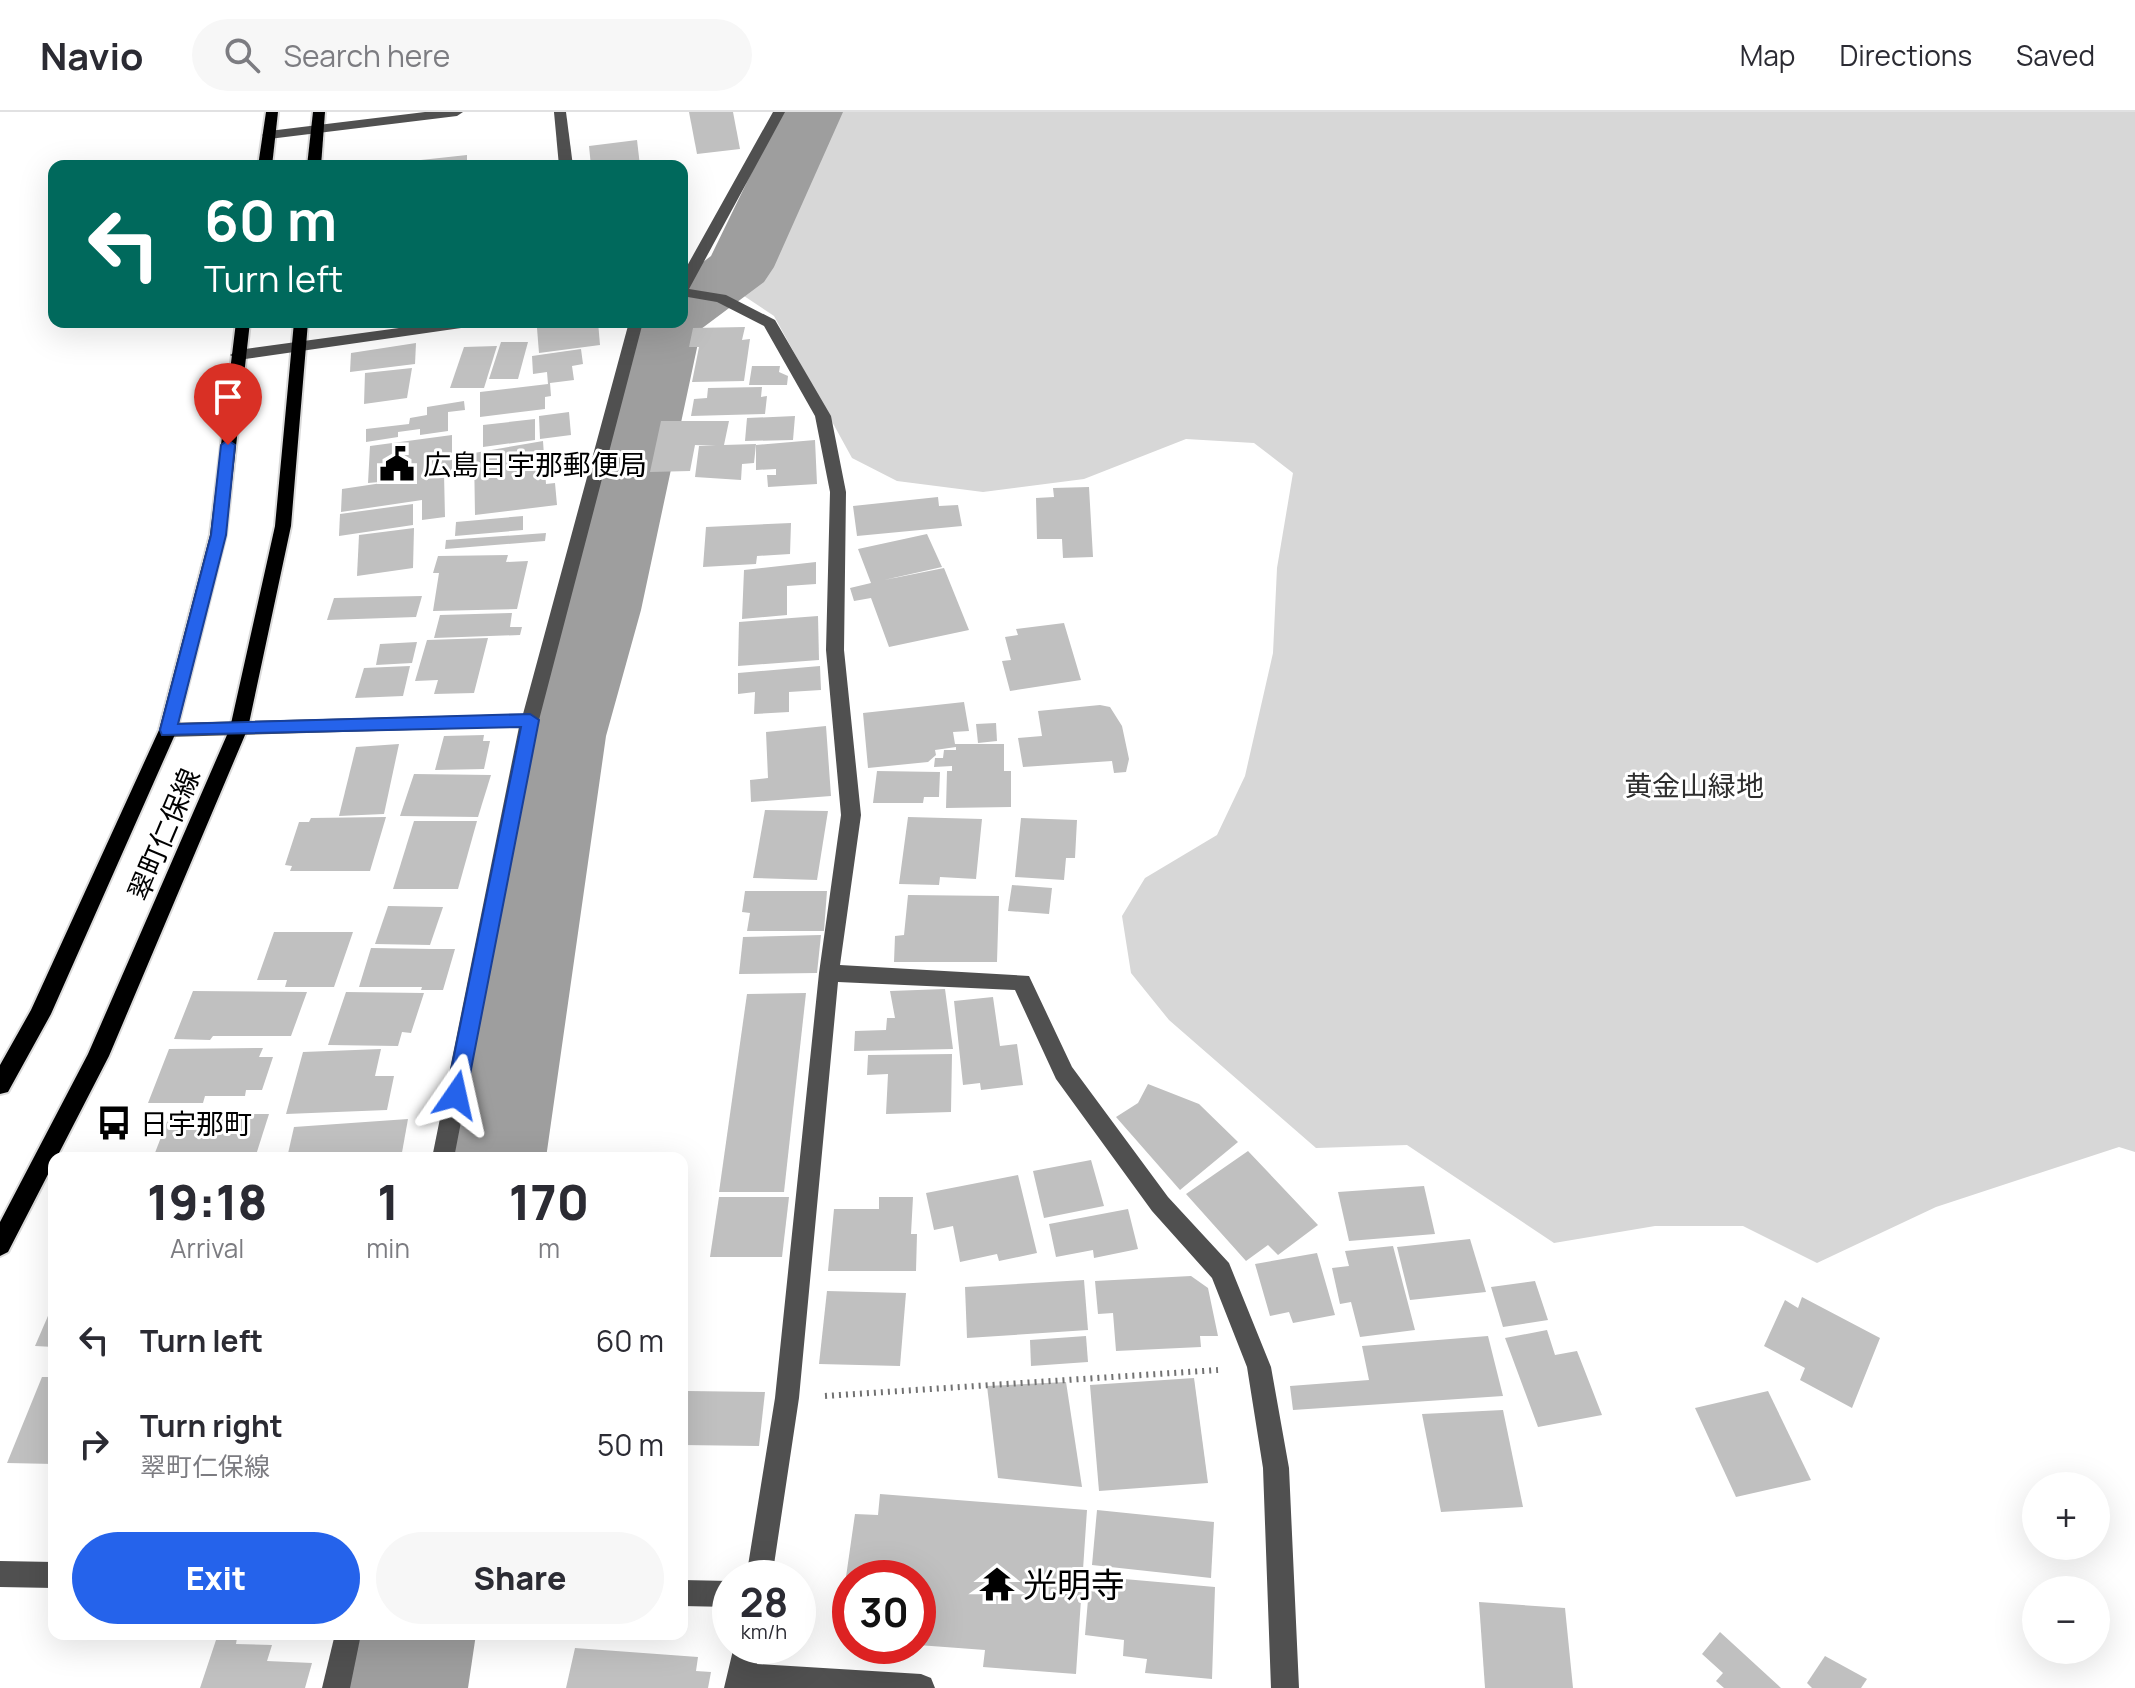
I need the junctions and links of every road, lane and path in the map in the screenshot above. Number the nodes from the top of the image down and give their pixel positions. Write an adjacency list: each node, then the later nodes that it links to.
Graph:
1 (272, 112): 7 (main road)
2 (319, 112): 6 (main road)
3 (457, 112): 6 (street)
4 (560, 112): 10 (street)
5 (779, 112): 11 (street)
6 (317, 128): 7 (street); 9 (main road)
7 (269, 135): 8 (main road)
8 (266, 160)
9 (314, 160)
10 (565, 160)
11 (688, 280)
12 (688, 292): 22 (street)
13 (242, 328): 18 (main road, 翠町仁保線)
14 (301, 328): 17 (main road, 翠町仁保線)
15 (434, 328): 17 (street)
16 (634, 328): 19 (street)
17 (299, 348): 18 (street); 20 (main road, 翠町仁保線)
18 (238, 355): 21 (main road, 翠町仁保線)
19 (530, 720): 20 (street); 26 (street)
20 (239, 728): 21 (street); 24 (main road, 翠町仁保線)
21 (168, 730): 23 (main road, 翠町仁保線)
22 (829, 973): 28 (street); 29 (street)
23 (0, 1085)
24 (48, 1152)
25 (48, 1152): 27 (main road, 翠町仁保線)
26 (444, 1152)
27 (0, 1245)
28 (1259, 1367): 29 (path); 39 (street)
29 (787, 1398): 30 (street)
30 (762, 1560)
31 (0, 1574): 32 (street)
32 (48, 1575)
33 (688, 1593): 34 (street)
34 (712, 1594)
35 (347, 1640): 37 (street)
36 (740, 1683): 38 (street)
37 (336, 1688)
38 (921, 1688)
39 (1285, 1688)

